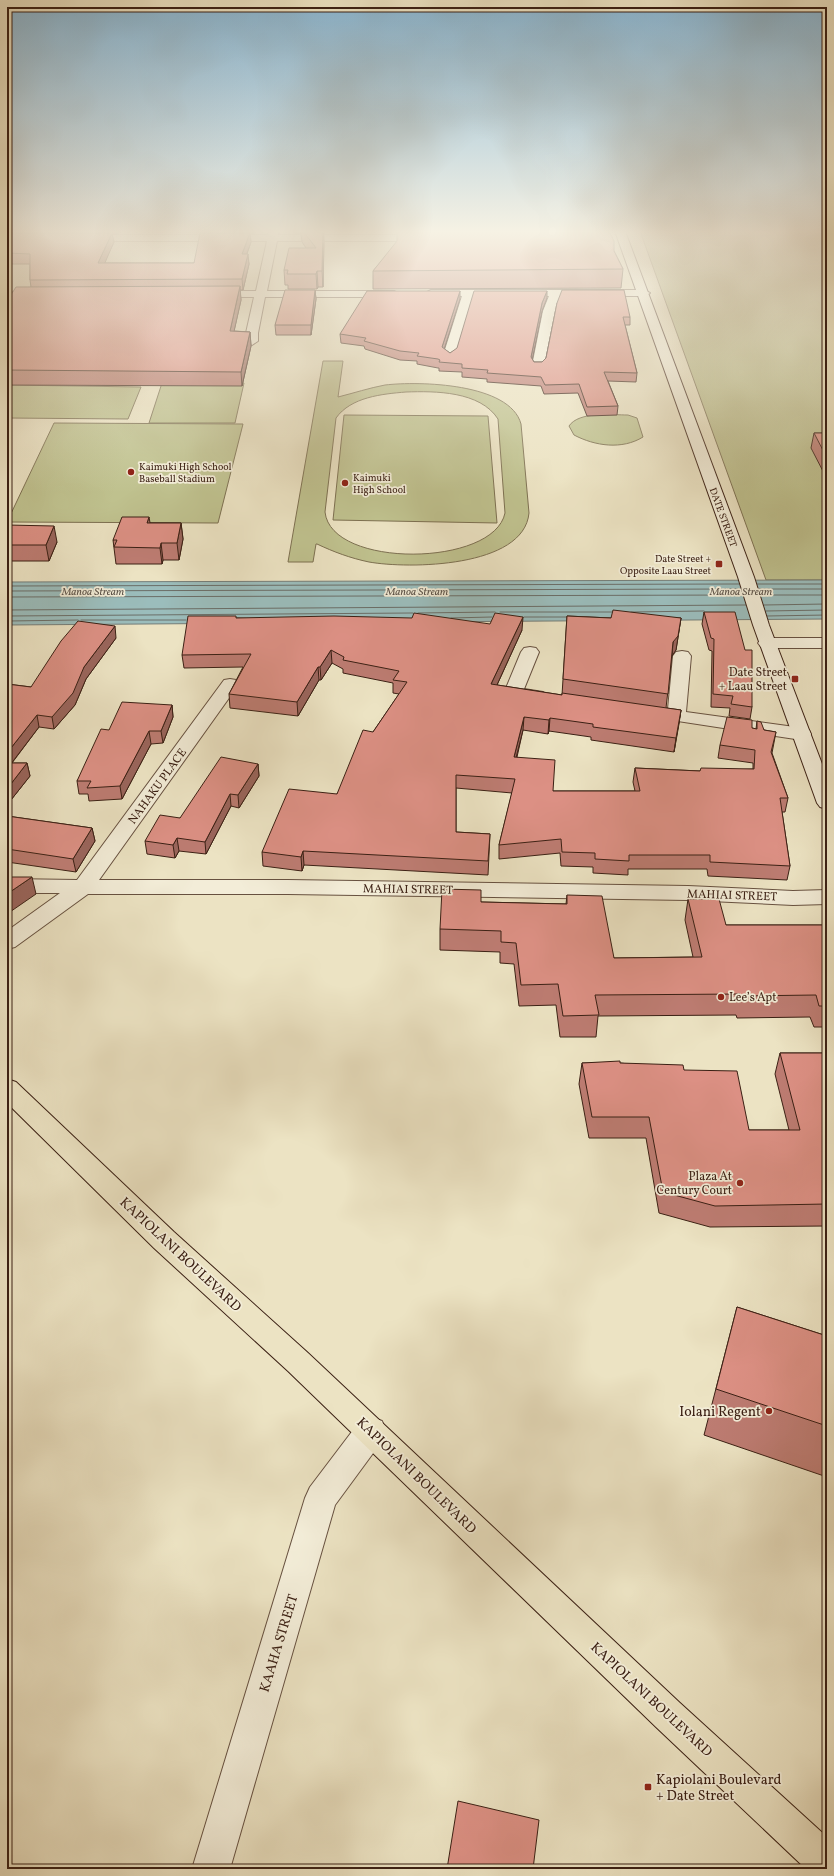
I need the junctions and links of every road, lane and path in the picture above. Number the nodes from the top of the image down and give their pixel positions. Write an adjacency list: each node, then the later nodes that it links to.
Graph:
1 (255, 319): 5 (street)
2 (461, 319): 6 (street)
3 (547, 319): 7 (street)
4 (653, 319): 8 (street, DATE STREET)
5 (252, 341)
6 (449, 356)
7 (538, 366)
8 (767, 642): 9 (street); 16 (street, DATE STREET)
9 (827, 643)
10 (530, 652): 13 (street)
11 (682, 656): 15 (street)
12 (230, 684): 19 (street, NAHAKU PLACE)
13 (552, 698)
14 (638, 710): 15 (street)
15 (677, 715): 16 (street)
16 (802, 734): 17 (street, DATE STREET)
17 (827, 803)
18 (7, 886): 19 (street, MAHIAI STREET)
19 (83, 887): 20 (street, MAHIAI STREET); 21 (street)
20 (827, 897)
21 (7, 942)
22 (7, 1088): 23 (main road, KAPIOLANI BOULEVARD)
23 (371, 1431): 24 (main road, KAPIOLANI BOULEVARD); 25 (street, KAAHA STREET)
24 (827, 1863)
25 (211, 1869)

